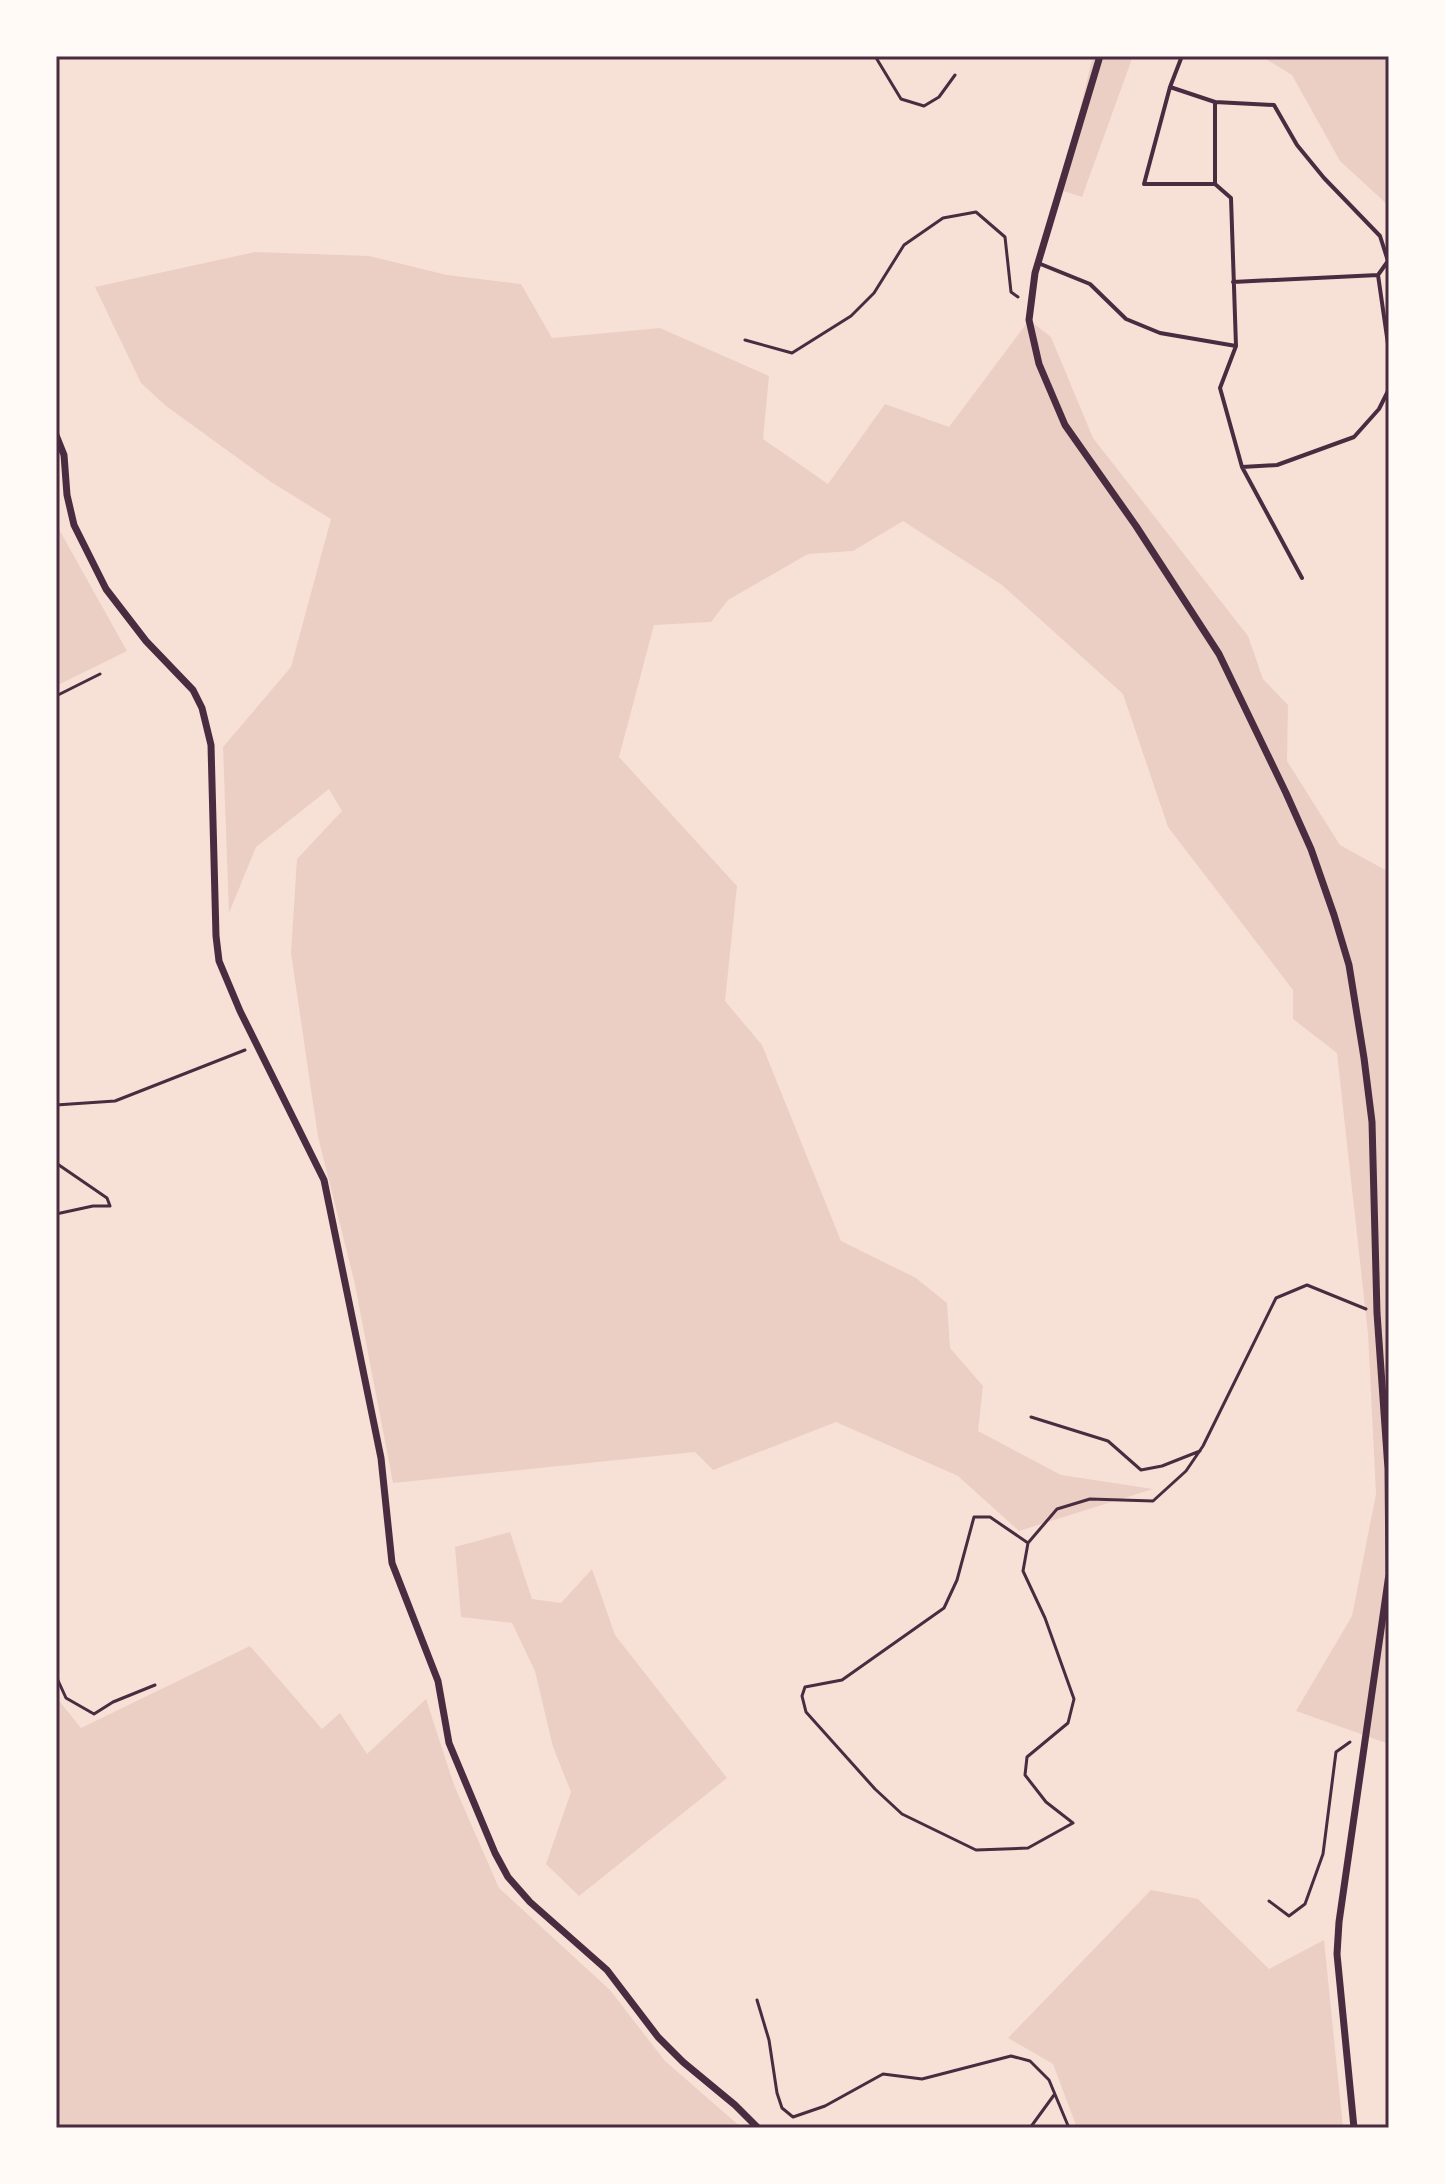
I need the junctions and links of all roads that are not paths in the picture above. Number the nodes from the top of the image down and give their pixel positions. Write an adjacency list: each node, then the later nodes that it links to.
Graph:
1 (1100, 56): 6 (street)
2 (1182, 56): 3 (lane)
3 (1170, 87): 4 (lane); 5 (lane)
4 (1215, 102): 5 (lane); 7 (lane)
5 (1215, 184): 8 (lane)
6 (1038, 263): 9 (lane); 16 (street)
7 (1378, 275): 8 (lane); 10 (lane)
8 (1233, 282): 9 (lane)
9 (1236, 346): 13 (lane)
10 (1389, 351)
11 (1389, 389): 13 (lane)
12 (56, 435): 15 (street)
13 (1242, 467): 14 (lane)
14 (1302, 578)
15 (758, 2128)
16 (1354, 2128)

